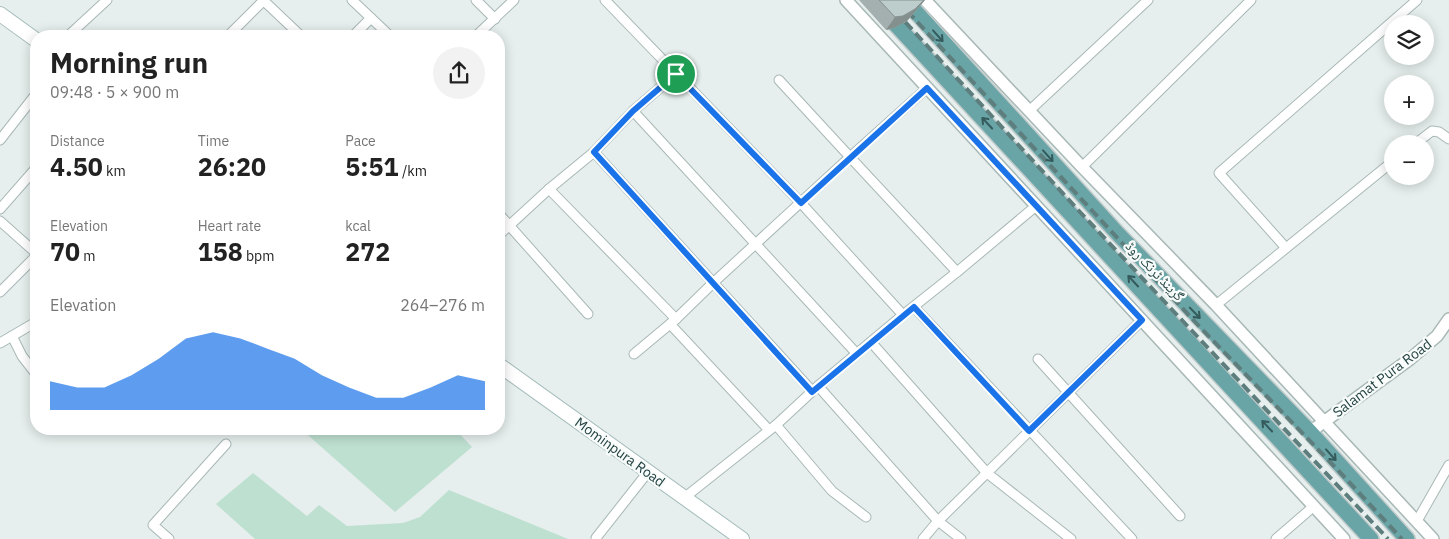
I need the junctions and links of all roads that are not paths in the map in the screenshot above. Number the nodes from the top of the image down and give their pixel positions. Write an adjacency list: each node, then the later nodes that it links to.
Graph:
1 (106, 0): 17 (street)
2 (264, 0): 18 (street); 19 (street)
3 (352, 0): 15 (street)
4 (476, 0): 16 (street)
5 (514, 0): 16 (street)
6 (605, 0): 24 (street)
7 (846, 0): 26 (street)
8 (872, 0): 49 (main road, گرینڈ ٹرنک روڈ, one-way to 8)
9 (905, 0): 46 (main road, گرینڈ ٹرنک روڈ, one-way to 46)
10 (925, 0): 29 (street)
11 (1148, 0): 29 (street)
12 (1251, 0): 35 (street)
13 (1417, 0): 50 (street)
14 (0, 14): 23 (main road)
15 (371, 18): 20 (street); 21 (street)
16 (495, 19): 22 (street)
17 (74, 30)
18 (234, 30)
19 (294, 30)
20 (359, 30)
21 (384, 30)
22 (483, 30)
23 (30, 36)
24 (676, 74): 28 (street); 39 (street)
25 (779, 80): 34 (street)
26 (927, 88): 34 (street); 40 (street)
27 (30, 102): 32 (street)
28 (633, 111): 33 (street); 47 (street)
29 (1030, 111): 35 (street)
30 (1427, 135): 31 (street)
31 (1449, 139)
32 (0, 140)
33 (594, 152): 38 (street); 53 (street)
34 (850, 157): 39 (street); 52 (street)
35 (1082, 167): 55 (street)
36 (1384, 168): 50 (street)
37 (30, 175): 41 (street)
38 (549, 189): 44 (street); 61 (street)
39 (801, 203): 47 (street); 58 (street)
40 (1036, 206): 52 (street); 59 (street)
41 (0, 209)
42 (0, 221): 48 (street)
43 (505, 221): 44 (street)
44 (510, 226): 45 (street); 57 (street)
45 (505, 230)
46 (1118, 234): 49 (main road); 76 (main road, گرینڈ ٹرنک روڈ, one-way to 76)
47 (755, 244): 53 (street); 67 (street)
48 (30, 248)
49 (1102, 248): 96 (main road, گرینڈ ٹرنک روڈ, one-way to 49)
50 (1286, 248): 55 (street)
51 (30, 260): 54 (street)
52 (957, 272): 56 (street)
53 (713, 283): 61 (street); 71 (street)
54 (0, 292)
55 (1216, 305): 73 (street)
56 (914, 307): 58 (street); 75 (street)
57 (588, 314)
58 (903, 315): 64 (street)
59 (1142, 320): 72 (street); 82 (street)
60 (1449, 320): 73 (street, Salamat Pura Road)
61 (673, 321): 66 (street); 74 (street)
62 (30, 326): 63 (street)
63 (12, 336): 65 (street); 69 (street)
64 (871, 342): 67 (street); 80 (street)
65 (0, 344)
66 (634, 354)
67 (857, 354): 71 (street)
68 (1038, 359): 72 (street)
69 (30, 366)
70 (505, 369): 79 (main road, Mominpura Road)
71 (815, 389): 74 (street); 85 (street)
72 (1069, 392): 75 (street); 84 (street)
73 (1324, 422): 76 (street, Salamat Pura Road); 86 (street)
74 (772, 427): 81 (street); 83 (street)
75 (1029, 431): 80 (street); 93 (street)
76 (1310, 432): 97 (main road, گرینڈ ٹرنک روڈ, one-way to 97)
77 (226, 444): 88 (street)
78 (1449, 465): 86 (street)
79 (648, 472): 81 (main road, Mominpura Road); 87 (street)
80 (987, 472): 85 (street); 92 (street)
81 (684, 498): 89 (main road, Mominpura Road)
82 (1314, 506): 94 (street); 95 (street)
83 (866, 516)
84 (1180, 516)
85 (938, 521): 90 (street); 91 (street)
86 (1417, 521): 98 (street)
87 (596, 538)
88 (169, 539)
89 (742, 539)
90 (923, 539)
91 (961, 539)
92 (1071, 539)
93 (1132, 539)
94 (1276, 539)
95 (1344, 539)
96 (1371, 539)
97 (1407, 539)
98 (1433, 539)

